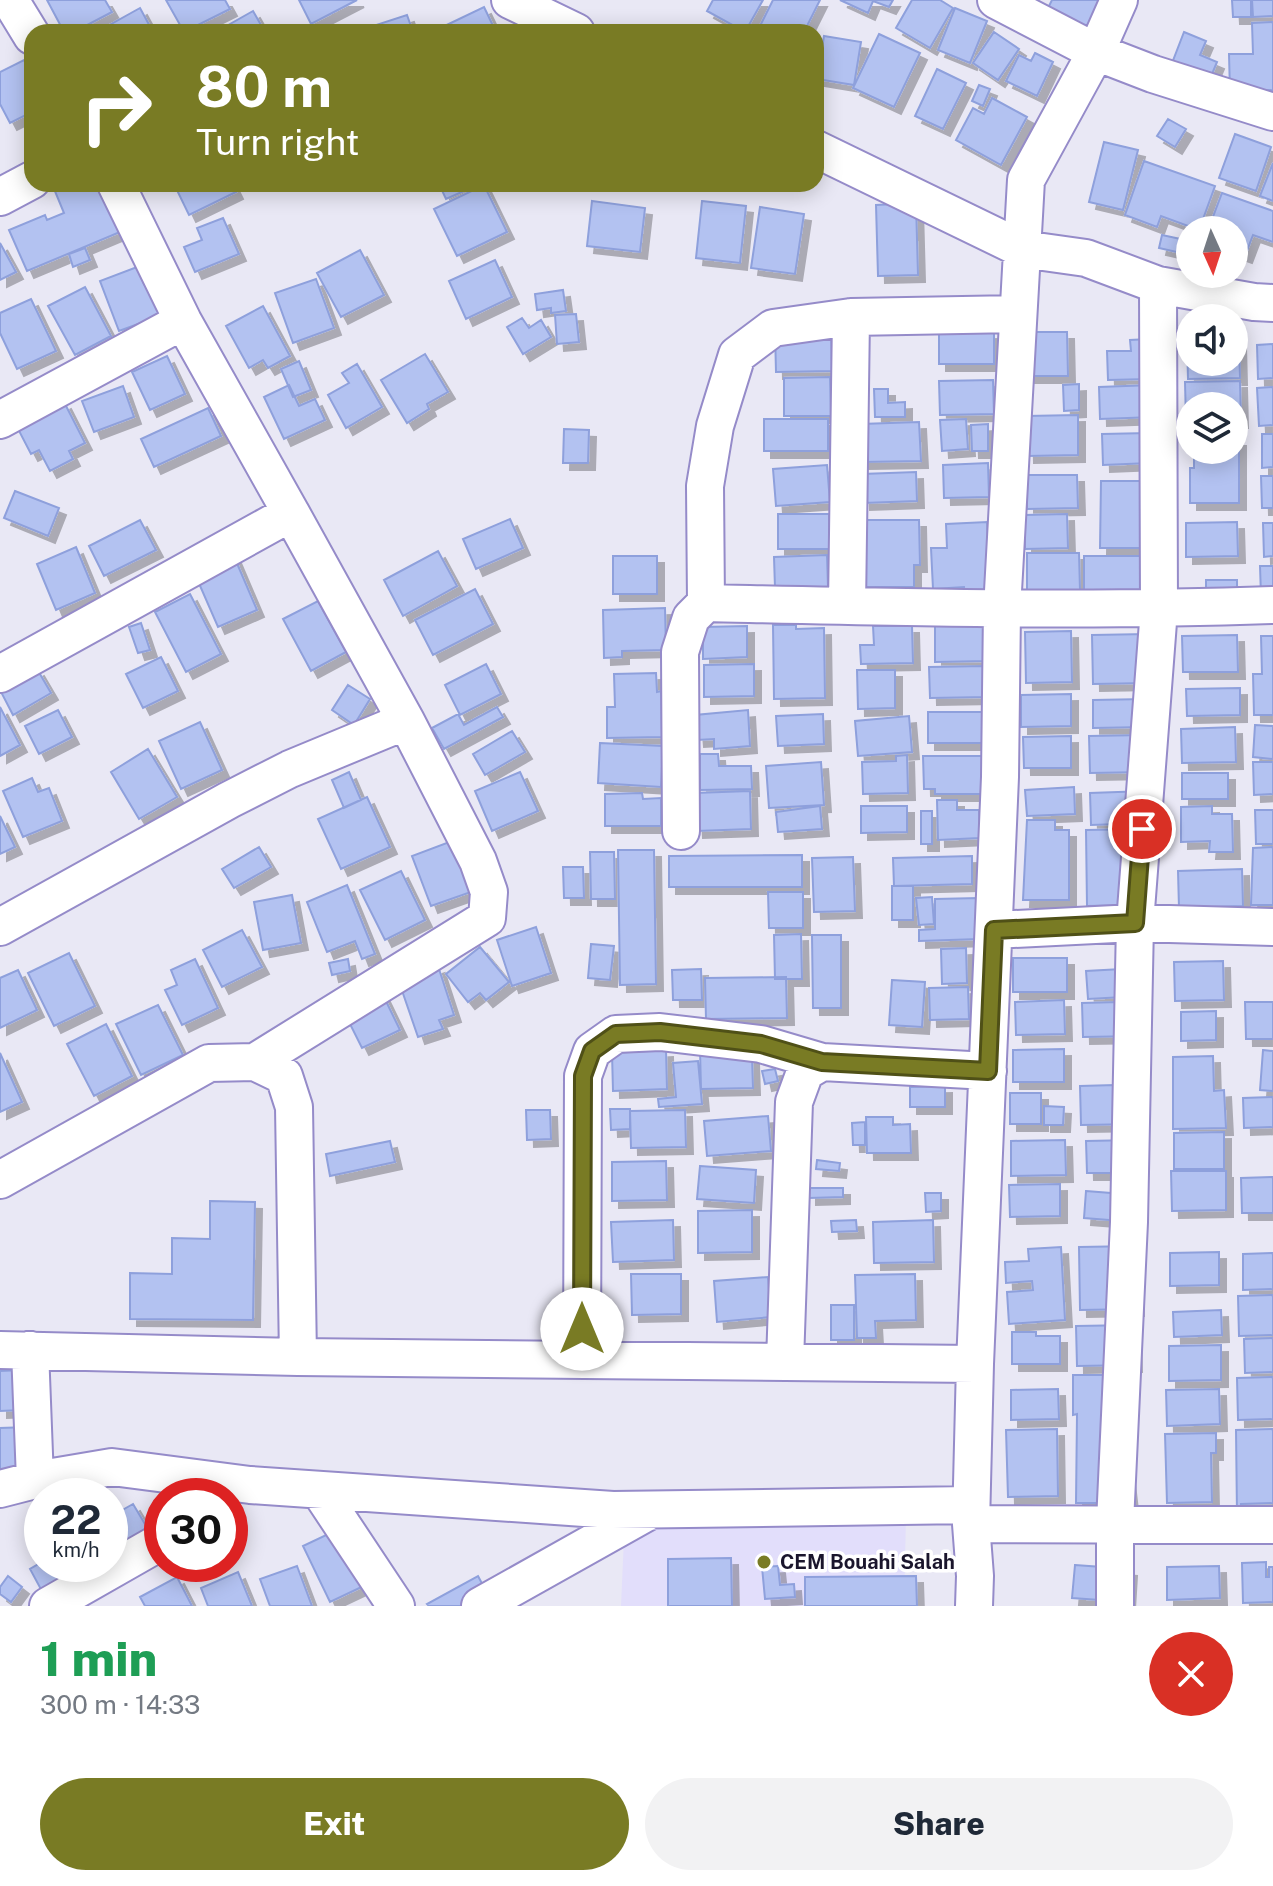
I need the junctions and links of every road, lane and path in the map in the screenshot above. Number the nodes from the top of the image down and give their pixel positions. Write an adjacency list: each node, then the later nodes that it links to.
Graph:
1 (10, 0): 5 (street)
2 (510, 0): 6 (street)
3 (996, 0): 7 (street)
4 (1119, 0): 7 (street)
5 (25, 24)
6 (560, 24)
7 (1096, 52): 8 (street); 13 (street)
8 (1273, 112)
9 (824, 153): 13 (street)
10 (24, 184): 12 (street)
11 (120, 192): 18 (street)
12 (0, 197)
13 (1022, 249): 14 (street); 16 (street)
14 (1158, 285): 15 (street); 25 (street)
15 (1273, 303)
16 (1018, 314): 17 (street); 24 (street)
17 (851, 317): 21 (street); 23 (street)
18 (183, 321): 19 (street); 20 (street)
19 (0, 420)
20 (291, 513): 26 (street); 27 (street)
21 (706, 603): 23 (street); 28 (street)
22 (1273, 605): 25 (street)
23 (847, 606): 24 (street)
24 (1002, 609): 25 (street); 32 (street)
25 (1159, 609): 29 (street)
26 (0, 674)
27 (406, 721): 30 (street); 33 (street)
28 (681, 831)
29 (1135, 923): 31 (street); 32 (street); 51 (street)
30 (0, 927)
31 (1273, 927)
32 (994, 930): 35 (street)
33 (255, 1062): 36 (street); 38 (street)
34 (822, 1062): 35 (street); 39 (street); 40 (street)
35 (988, 1071): 41 (street)
36 (0, 1180)
37 (15, 1350): 38 (street); 42 (street)
38 (298, 1357): 39 (street)
39 (582, 1360): 40 (street)
40 (785, 1362): 41 (street)
41 (975, 1364): 50 (street)
42 (35, 1478)
43 (47, 1478): 44 (street)
44 (166, 1478)
45 (24, 1483): 46 (street)
46 (0, 1489)
47 (319, 1490): 48 (street); 49 (street); 55 (street)
48 (248, 1494)
49 (653, 1509): 50 (street); 56 (street)
50 (971, 1515): 51 (street); 57 (street)
51 (1115, 1523): 52 (street); 58 (street)
52 (1273, 1525)
53 (144, 1551): 54 (street)
54 (48, 1606)
55 (396, 1606)
56 (480, 1606)
57 (974, 1606)
58 (1115, 1606)

